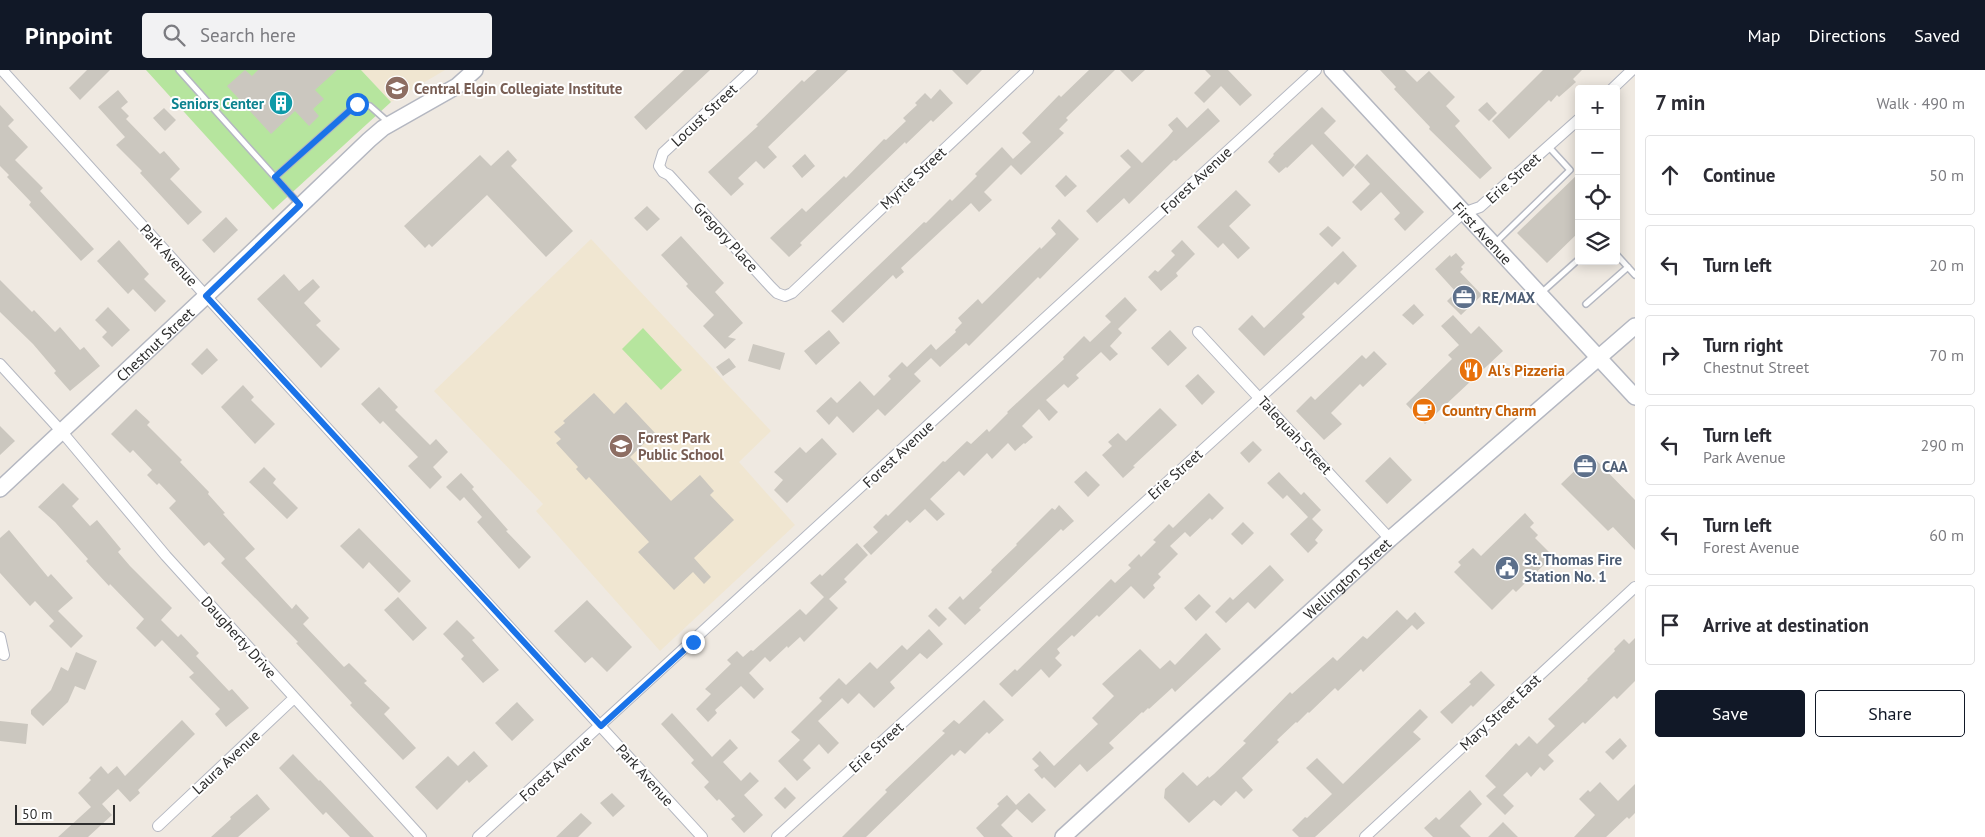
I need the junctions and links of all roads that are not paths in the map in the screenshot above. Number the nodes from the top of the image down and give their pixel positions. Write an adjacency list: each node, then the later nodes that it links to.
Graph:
1 (2, 70): 24 (street, Park Avenue)
2 (475, 70): 11 (street, Chestnut Street)
3 (752, 70): 13 (street, Locust Street)
4 (1028, 70): 22 (street, Myrtie Street)
5 (1316, 70): 39 (street, Forest Avenue)
6 (1332, 70): 16 (street, First Avenue)
7 (1632, 70): 9 (street)
8 (181, 71): 14 (lane)
9 (1616, 85)
10 (1575, 122): 12 (street, Erie Street)
11 (390, 124): 14 (lane); 15 (street, Chestnut Street)
12 (1548, 146): 16 (street, Erie Street); 17 (lane)
13 (659, 162): 22 (street, Gregory Place)
14 (275, 177): 15 (lane)
15 (300, 205): 24 (street, Chestnut Street)
16 (1463, 213): 17 (street, First Avenue); 30 (street, Erie Street)
17 (1493, 245): 23 (street, First Avenue)
18 (1620, 258): 20 (lane)
19 (1575, 262): 23 (lane)
20 (1628, 267): 21 (lane); 25 (lane)
21 (1635, 275)
22 (798, 286)
23 (1539, 295): 28 (street, First Avenue)
24 (206, 296): 32 (street, Chestnut Street); 39 (street, Park Avenue)
25 (1586, 304)
26 (1635, 326): 28 (street, Wellington Street)
27 (1198, 332): 30 (street, Talequah Street)
28 (1599, 359): 31 (street, First Avenue); 34 (street, Wellington Street)
29 (0, 364): 32 (street, Daugherty Drive)
30 (1260, 397): 34 (street, Talequah Street); 44 (street, Erie Street)
31 (1635, 397)
32 (62, 432): 33 (street, Chestnut Street); 38 (street, Daugherty Drive)
33 (0, 488)
34 (1390, 539): 45 (street, Wellington Street)
35 (1635, 587): 46 (street, Mary Street East)
36 (0, 637): 37 (street)
37 (4, 656)
38 (294, 698): 40 (street, Laura Avenue); 41 (street, Daugherty Drive)
39 (601, 726): 42 (street, Forest Avenue); 43 (street, Park Avenue)
40 (158, 826)
41 (421, 837)
42 (478, 837)
43 (702, 837)
44 (777, 837)
45 (1063, 837)
46 (1365, 837)

